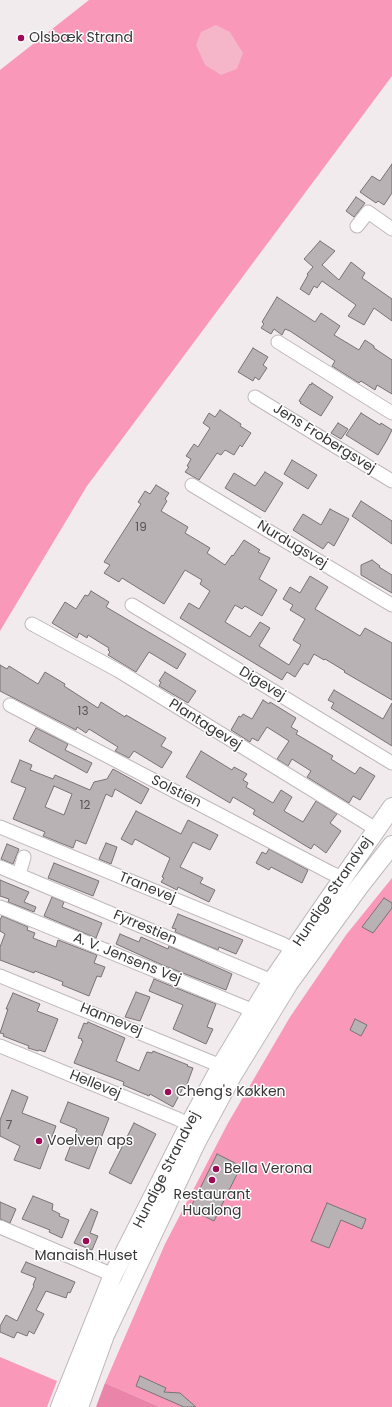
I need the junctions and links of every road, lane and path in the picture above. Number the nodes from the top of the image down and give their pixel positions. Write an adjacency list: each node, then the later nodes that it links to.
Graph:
1 (357, 226): 2 (street)
2 (392, 229)
3 (278, 342): 5 (street)
4 (255, 397): 6 (street, Jens Frobergsvej)
5 (392, 413)
6 (392, 481)
7 (192, 485): 9 (street, Nurdugsvej)
8 (132, 605): 12 (street, Digevej)
9 (392, 605)
10 (32, 624): 15 (street, Plantagevej)
11 (10, 705): 20 (street, Solstien)
12 (392, 763)
13 (392, 807): 15 (main road, Hundige Strandvej)
14 (0, 827): 22 (street, Tranevej)
15 (376, 829): 20 (main road, Hundige Strandvej)
16 (392, 845): 32 (main road, Hundige Strandvej)
17 (24, 857): 19 (street)
18 (0, 868): 19 (street, Fyrrestien)
19 (19, 875): 24 (street, Fyrrestien)
20 (343, 878): 22 (main road, Hundige Strandvej)
21 (0, 907): 25 (street, A. V. Jensens Vej)
22 (293, 950): 24 (main road, Hundige Strandvej)
23 (0, 976): 27 (street, Hannevej)
24 (272, 981): 25 (main road, Hundige Strandvej)
25 (254, 1011): 27 (main road, Hundige Strandvej)
26 (0, 1046): 28 (street, Hellevej)
27 (221, 1066): 28 (main road, Hundige Strandvej)
28 (189, 1125): 30 (main road, Hundige Strandvej)
29 (0, 1227): 30 (street)
30 (113, 1275): 31 (main road, Hundige Strandvej)
31 (60, 1407)
32 (79, 1407)

